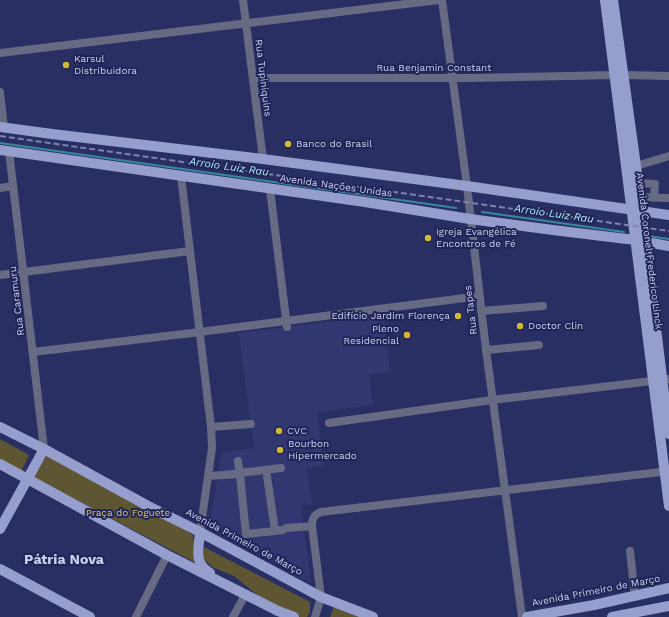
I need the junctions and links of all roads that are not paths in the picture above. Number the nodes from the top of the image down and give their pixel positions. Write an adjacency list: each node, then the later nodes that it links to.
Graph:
1 (243, 0): 6 (street, Rua Tupiniquins)
2 (439, 0): 6 (street)
3 (442, 0): 11 (street, Rua Tapes)
4 (605, 0): 8 (main road, Avenida Coronel Frederico Linck)
5 (613, 0): 8 (main road, Avenida Coronel Frederico Linck)
6 (246, 23): 7 (street); 10 (street, Rua Tupiniquins)
7 (0, 53)
8 (619, 75): 9 (street, Rua Benjamin Constant); 11 (street, Rua Benjamin Constant); 17 (main road, Avenida Coronel Frederico Linck); 27 (main road, Avenida Coronel Frederico Linck)
9 (669, 76)
10 (253, 78): 11 (street, Rua Benjamin Constant); 16 (street, Rua Tupiniquins)
11 (452, 78): 21 (street, Rua Tapes)
12 (0, 92): 13 (street)
13 (2, 128): 16 (main road, Avenida Nações Unidas)
14 (4, 150): 18 (main road, Avenida Nações Unidas); 20 (street, Rua Caramuru)
15 (669, 156): 17 (street)
16 (263, 159): 21 (main road, Avenida Nações Unidas)
17 (636, 166): 19 (main road, Avenida Coronel Frederico Linck)
18 (182, 176): 23 (main road, Avenida Nações Unidas); 32 (street)
19 (638, 182): 24 (main road, Avenida Coronel Frederico Linck); 25 (street)
20 (13, 186): 22 (street); 33 (street, Rua Caramuru)
21 (467, 186): 27 (main road, Avenida Nações Unidas); 29 (street, Rua Tapes)
22 (0, 188)
23 (270, 189): 29 (main road, Avenida Nações Unidas); 38 (street)
24 (640, 197): 25 (street); 27 (main road, Avenida Coronel Frederico Linck)
25 (654, 197): 26 (street)
26 (669, 198)
27 (636, 209): 28 (main road, Avenida Nações Unidas); 30 (main road, Avenida Coronel Frederico Linck)
28 (669, 214)
29 (470, 219): 30 (main road, Avenida Nações Unidas); 35 (street, Rua Tapes)
30 (640, 241): 31 (main road, Avenida Nações Unidas); 40 (main road, Avenida Coronel Frederico Linck); 40 (main road, Avenida Coronel Frederico Linck)
31 (669, 246)
32 (190, 251): 33 (street); 39 (street)
33 (23, 271): 34 (street); 43 (street, Rua Caramuru)
34 (0, 275)
35 (480, 296): 37 (street, Rua Tapes); 38 (street)
36 (543, 306): 37 (street)
37 (481, 312): 42 (street, Rua Tapes)
38 (287, 324): 39 (street)
39 (200, 332): 43 (street); 49 (street)
40 (652, 333): 44 (main road, Avenida Coronel Frederico Linck)
41 (539, 345): 42 (street)
42 (486, 350): 45 (street, Rua Tapes)
43 (33, 352): 51 (street, Rua Caramuru)
44 (662, 380): 45 (street); 50 (main road, Avenida Coronel Frederico Linck); 55 (main road, Avenida Coronel Frederico Linck)
45 (492, 400): 46 (street); 60 (street, Rua Tapes)
46 (329, 423)
47 (251, 424): 49 (street)
48 (0, 427): 51 (main road, Avenida Primeiro de Março)
49 (212, 427): 57 (street)
50 (669, 434)
51 (44, 449): 59 (main road); 65 (main road, Avenida Primeiro de Março)
52 (238, 461): 56 (street)
53 (0, 464): 59 (main road)
54 (281, 468): 56 (street)
55 (667, 471): 60 (street); 61 (main road, Avenida Coronel Frederico Linck)
56 (240, 474): 57 (street); 64 (street)
57 (208, 476): 65 (street)
58 (267, 476): 64 (street)
59 (27, 479): 63 (main road); 67 (main road)
60 (505, 490): 62 (street); 80 (street, Rua Tapes)
61 (669, 506)
62 (312, 526): 64 (street); 71 (street)
63 (0, 529)
64 (275, 531)
65 (200, 532): 70 (main road); 71 (main road, Avenida Primeiro de Março)
66 (630, 551): 72 (street)
67 (167, 555): 70 (main road); 76 (street)
68 (0, 569): 75 (main road)
69 (669, 588): 72 (main road, Avenida Primeiro de Março)
70 (244, 594): 74 (street); 77 (main road)
71 (321, 596): 78 (street); 79 (main road, Avenida Primeiro de Março)
72 (635, 596): 81 (main road, Avenida Primeiro de Março)
73 (669, 606): 82 (main road)
74 (235, 616)
75 (90, 617)
76 (136, 617)
77 (294, 617)
78 (315, 617)
79 (373, 617)
80 (522, 617)
81 (527, 617)
82 (612, 617)

